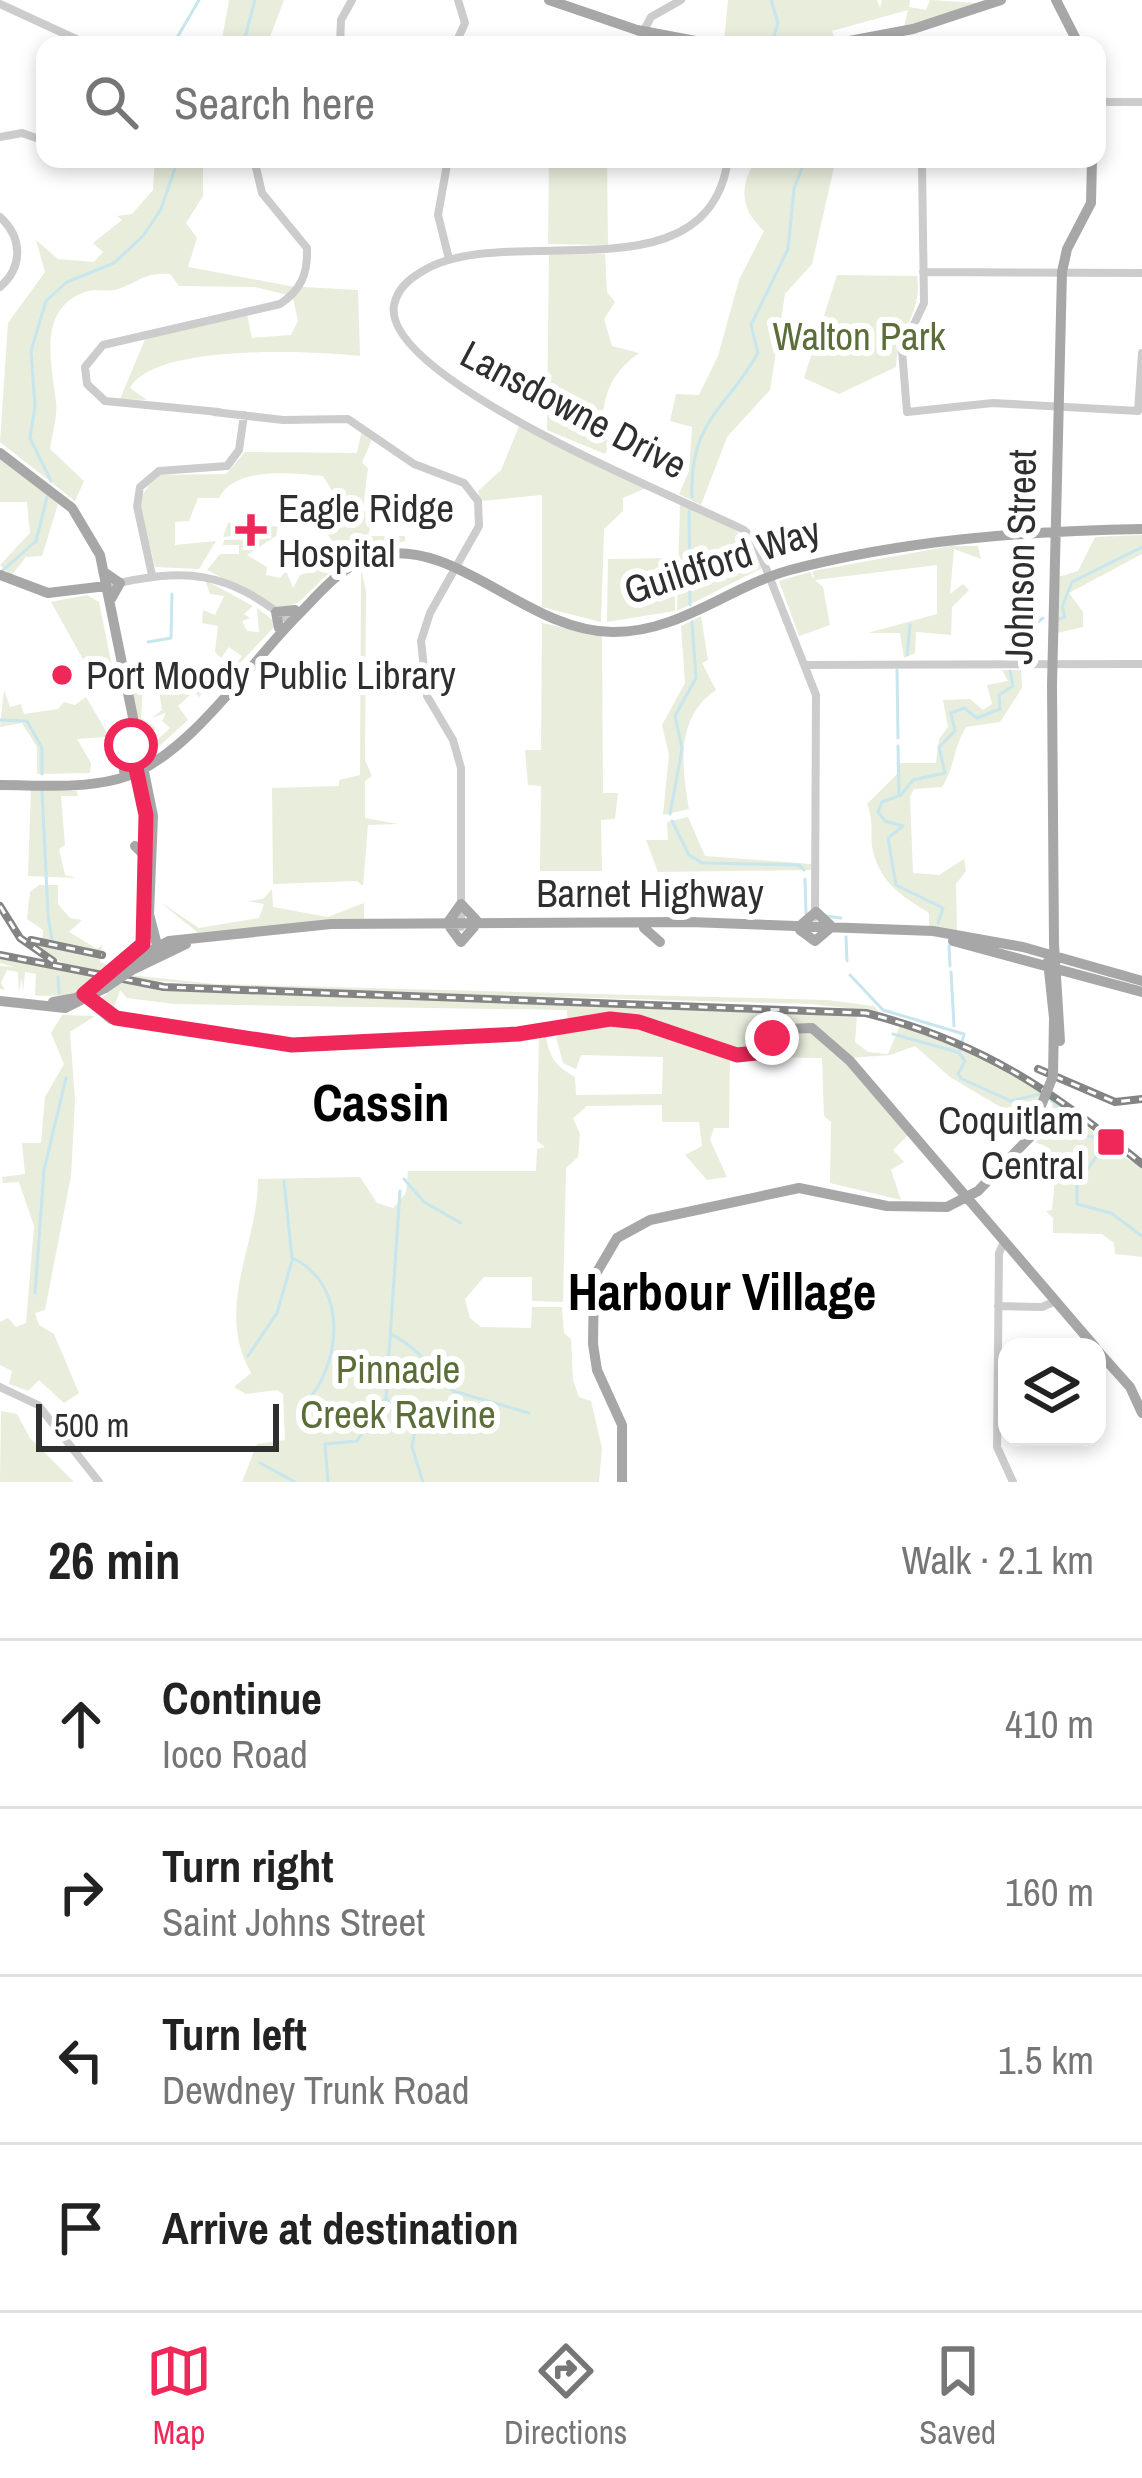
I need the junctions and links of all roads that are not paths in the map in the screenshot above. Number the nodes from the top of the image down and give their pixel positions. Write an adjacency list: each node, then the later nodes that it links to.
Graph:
1 (352, 0): 10 (street)
2 (458, 0): 11 (street)
3 (549, 0): 8 (main road)
4 (681, 0): 8 (street)
5 (1053, 0): 15 (main road)
6 (994, 1): 14 (main road)
7 (0, 4): 9 (street)
8 (643, 32): 12 (street); 13 (main road)
9 (69, 36)
10 (341, 36)
11 (459, 36)
12 (641, 36)
13 (666, 36)
14 (876, 36)
15 (1071, 36)
16 (1106, 102): 17 (street)
17 (1142, 102)
18 (0, 137): 19 (street)
19 (36, 138)
20 (256, 168): 33 (street)
21 (446, 168): 26 (street)
22 (724, 168): 26 (street, Lansdowne Drive)
23 (922, 168): 27 (street)
24 (1088, 168): 28 (main road, Johnson Street)
25 (0, 217): 30 (street)
26 (449, 259): 40 (street, Lansdowne Drive)
27 (923, 272): 28 (street); 32 (street)
28 (1060, 272): 29 (street); 32 (main road, Johnson Street)
29 (1142, 273)
30 (0, 287)
31 (1142, 353): 32 (street)
32 (1056, 405): 38 (main road, Johnson Street)
33 (218, 413): 34 (street); 35 (street)
34 (244, 415): 35 (street); 39 (street)
35 (241, 438): 41 (street)
36 (0, 453): 43 (main road)
37 (1142, 525): 38 (main road, Guildford Way)
38 (1052, 531): 40 (main road, Guildford Way); 49 (main road, Johnson Street)
39 (457, 566): 40 (main road, Guildford Way); 48 (main road, Guildford Way); 60 (street)
40 (769, 573): 50 (street, Lansdowne Drive)
41 (152, 575): 43 (street); 48 (street)
42 (1, 576): 46 (main road)
43 (106, 580): 45 (main road); 47 (main road)
44 (42, 582): 46 (main road)
45 (88, 589): 46 (main road); 47 (main road)
46 (53, 593)
47 (107, 602): 52 (main road)
48 (285, 618): 53 (main road, Guildford Way); 54 (main road, Guildford Way)
49 (1050, 663): 50 (street); 51 (street); 66 (main road, Johnson Street)
50 (805, 664): 62 (street, Lansdowne Drive)
51 (1142, 664)
52 (135, 749): 53 (main road); 54 (main road); 54 (main road)
53 (158, 754): 54 (main road, Guildford Way)
54 (134, 771): 55 (main road); 56 (main road); 56 (main road); 65 (main road)
55 (4, 782): 57 (main road)
56 (141, 788): 59 (main road)
57 (2, 797)
58 (135, 846): 59 (main road)
59 (145, 856): 65 (main road)
60 (461, 904): 61 (main road); 61 (main road)
61 (462, 924): 63 (main road, Barnet Highway); 64 (main road, Barnet Highway); 65 (main road, Barnet Highway)
62 (815, 925): 63 (main road, Barnet Highway); 66 (main road, Barnet Highway)
63 (667, 926): 64 (main road, Barnet Highway); 64 (main road)
64 (644, 928)
65 (158, 948): 70 (main road, bridge)
66 (1048, 959): 67 (main road); 67 (main road, Barnet Highway); 67 (main road); 72 (main road, Johnson Street, bridge)
67 (1070, 965): 68 (main road, Barnet Highway); 69 (main road, Barnet Highway)
68 (1142, 981)
69 (1142, 992)
70 (92, 993): 71 (main road); 72 (main road)
71 (0, 999)
72 (965, 1197): 73 (main road); 83 (main road)
73 (1005, 1241): 74 (main road); 75 (street)
74 (1056, 1301): 75 (street); 76 (main road)
75 (998, 1306): 84 (street)
76 (1087, 1338)
77 (1106, 1360): 78 (main road)
78 (1127, 1386): 80 (main road); 81 (main road)
79 (0, 1388): 82 (street)
80 (1141, 1407)
81 (1142, 1423)
82 (100, 1482)
83 (622, 1482)
84 (1013, 1482)

